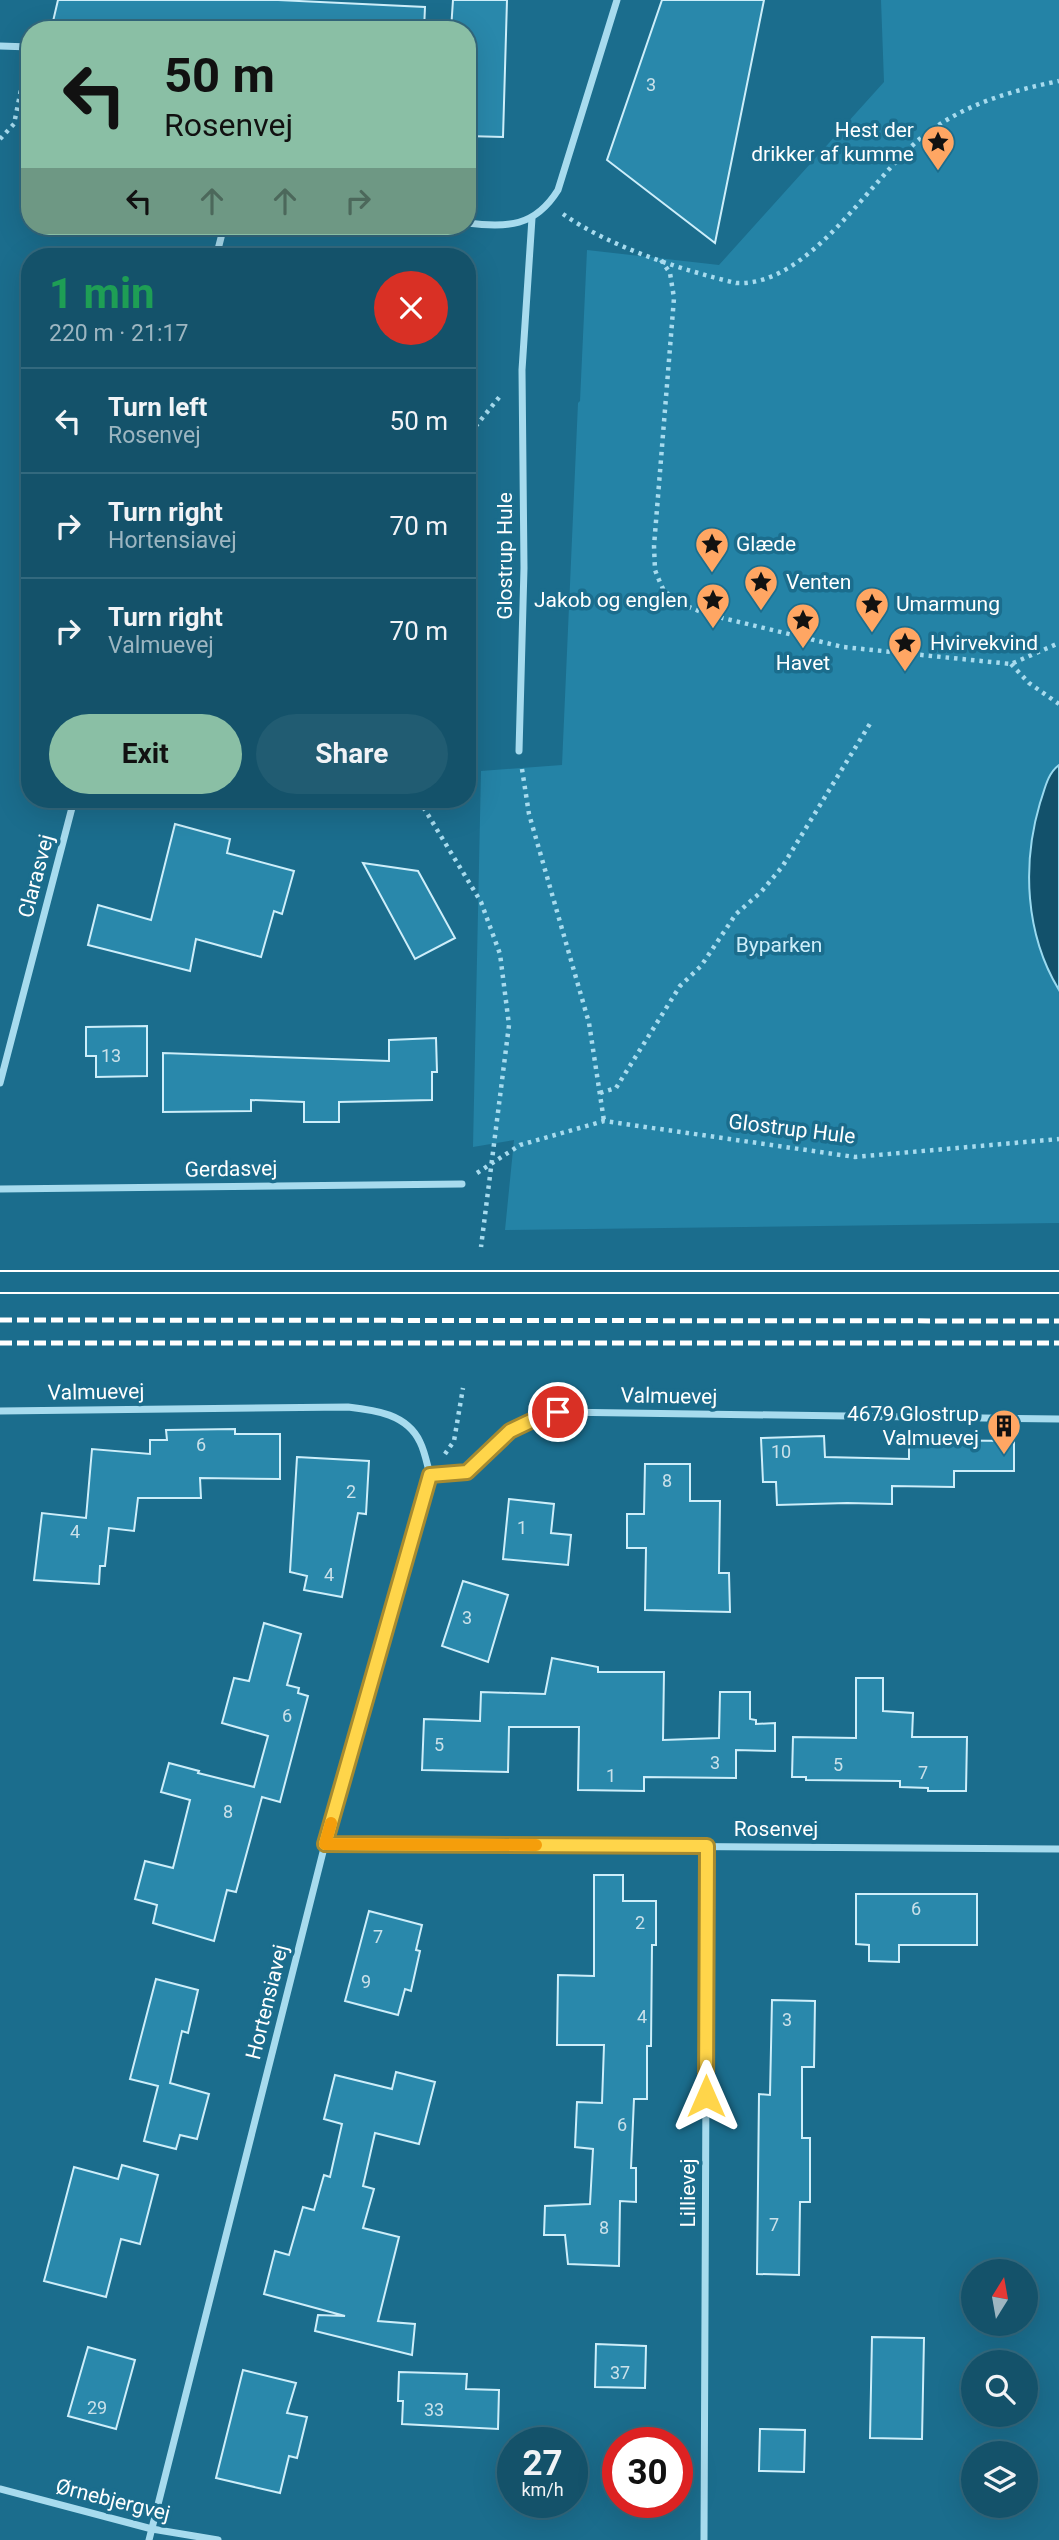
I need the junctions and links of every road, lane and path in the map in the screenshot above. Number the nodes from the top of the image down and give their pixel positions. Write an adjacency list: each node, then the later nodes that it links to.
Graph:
1 (617, 0): 7 (street)
2 (0, 46): 3 (street)
3 (21, 47)
4 (1059, 80): 10 (path)
5 (21, 90): 6 (path)
6 (0, 139)
7 (549, 205): 8 (street); 10 (path)
8 (532, 218): 9 (street); 11 (street, Glostrup Hule)
9 (476, 224)
10 (661, 260): 14 (path)
11 (522, 370): 12 (path); 17 (street, Glostrup Hule)
12 (476, 426)
13 (1059, 643): 14 (path)
14 (1011, 664): 15 (path)
15 (1059, 704)
16 (871, 722): 21 (path)
17 (519, 751): 21 (path)
18 (72, 808): 20 (street, Clarasvej)
19 (424, 808): 24 (path)
20 (0, 1083)
21 (600, 1093): 22 (path)
22 (604, 1121): 23 (path, Glostrup Hule); 24 (path, Glostrup Hule)
23 (1059, 1139)
24 (492, 1163): 25 (path, Glostrup Hule); 27 (path)
25 (462, 1184): 26 (street, Gerdasvej)
26 (0, 1189)
27 (481, 1247)
28 (463, 1388): 31 (path)
29 (0, 1411): 31 (street, Valmuevej)
30 (1059, 1419): 31 (street, Valmuevej)
31 (430, 1475): 32 (street, Hortensiavej)
32 (325, 1844): 33 (street, Rosenvej); 36 (street, Hortensiavej)
33 (707, 1846): 34 (street, Rosenvej); 39 (street, Lillievej)
34 (1059, 1849)
35 (0, 2489): 36 (street, Ørnebjergvej)
36 (152, 2529): 37 (street, Hortensiavej); 38 (street, Ørnebjergvej)
37 (149, 2540)
38 (218, 2540)
39 (704, 2540)

